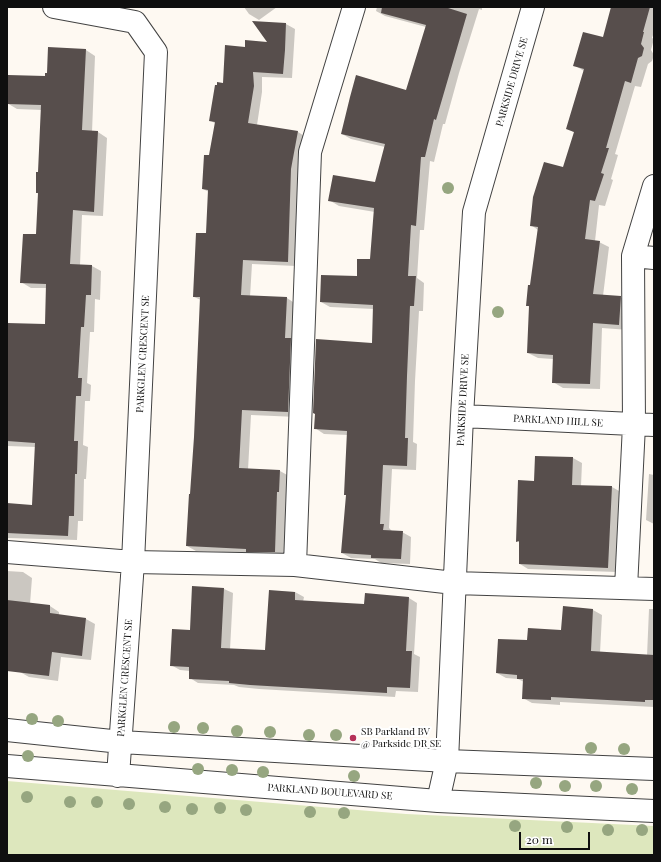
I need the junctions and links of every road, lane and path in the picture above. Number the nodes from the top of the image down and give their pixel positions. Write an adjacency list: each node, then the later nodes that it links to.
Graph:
1 (54, 7): 9 (street, PARKGLEN CRESCENT SE)
2 (354, 7): 10 (street)
3 (533, 7): 6 (street, PARKSIDE DRIVE SE)
4 (654, 186): 5 (street)
5 (643, 257): 7 (street)
6 (462, 416): 7 (street, PARKLAND HILL SE); 11 (street, PARKSIDE DRIVE SE)
7 (644, 425): 12 (street)
8 (7, 552): 9 (street)
9 (134, 562): 10 (street); 15 (street, PARKGLEN CRESCENT SE)
10 (295, 565): 11 (street)
11 (454, 583): 12 (street); 16 (street, PARKSIDE DRIVE SE)
12 (626, 588): 13 (street)
13 (654, 589)
14 (7, 730): 15 (street)
15 (121, 742): 16 (street); 19 (street, PARKGLEN CRESCENT SE)
16 (447, 761): 18 (street); 20 (street, PARKSIDE DRIVE SE)
17 (7, 766): 19 (street, PARKLAND BOULEVARD SE)
18 (654, 769)
19 (118, 776): 20 (street, PARKLAND BOULEVARD SE)
20 (438, 801): 21 (street, PARKLAND BOULEVARD SE)
21 (654, 811)

